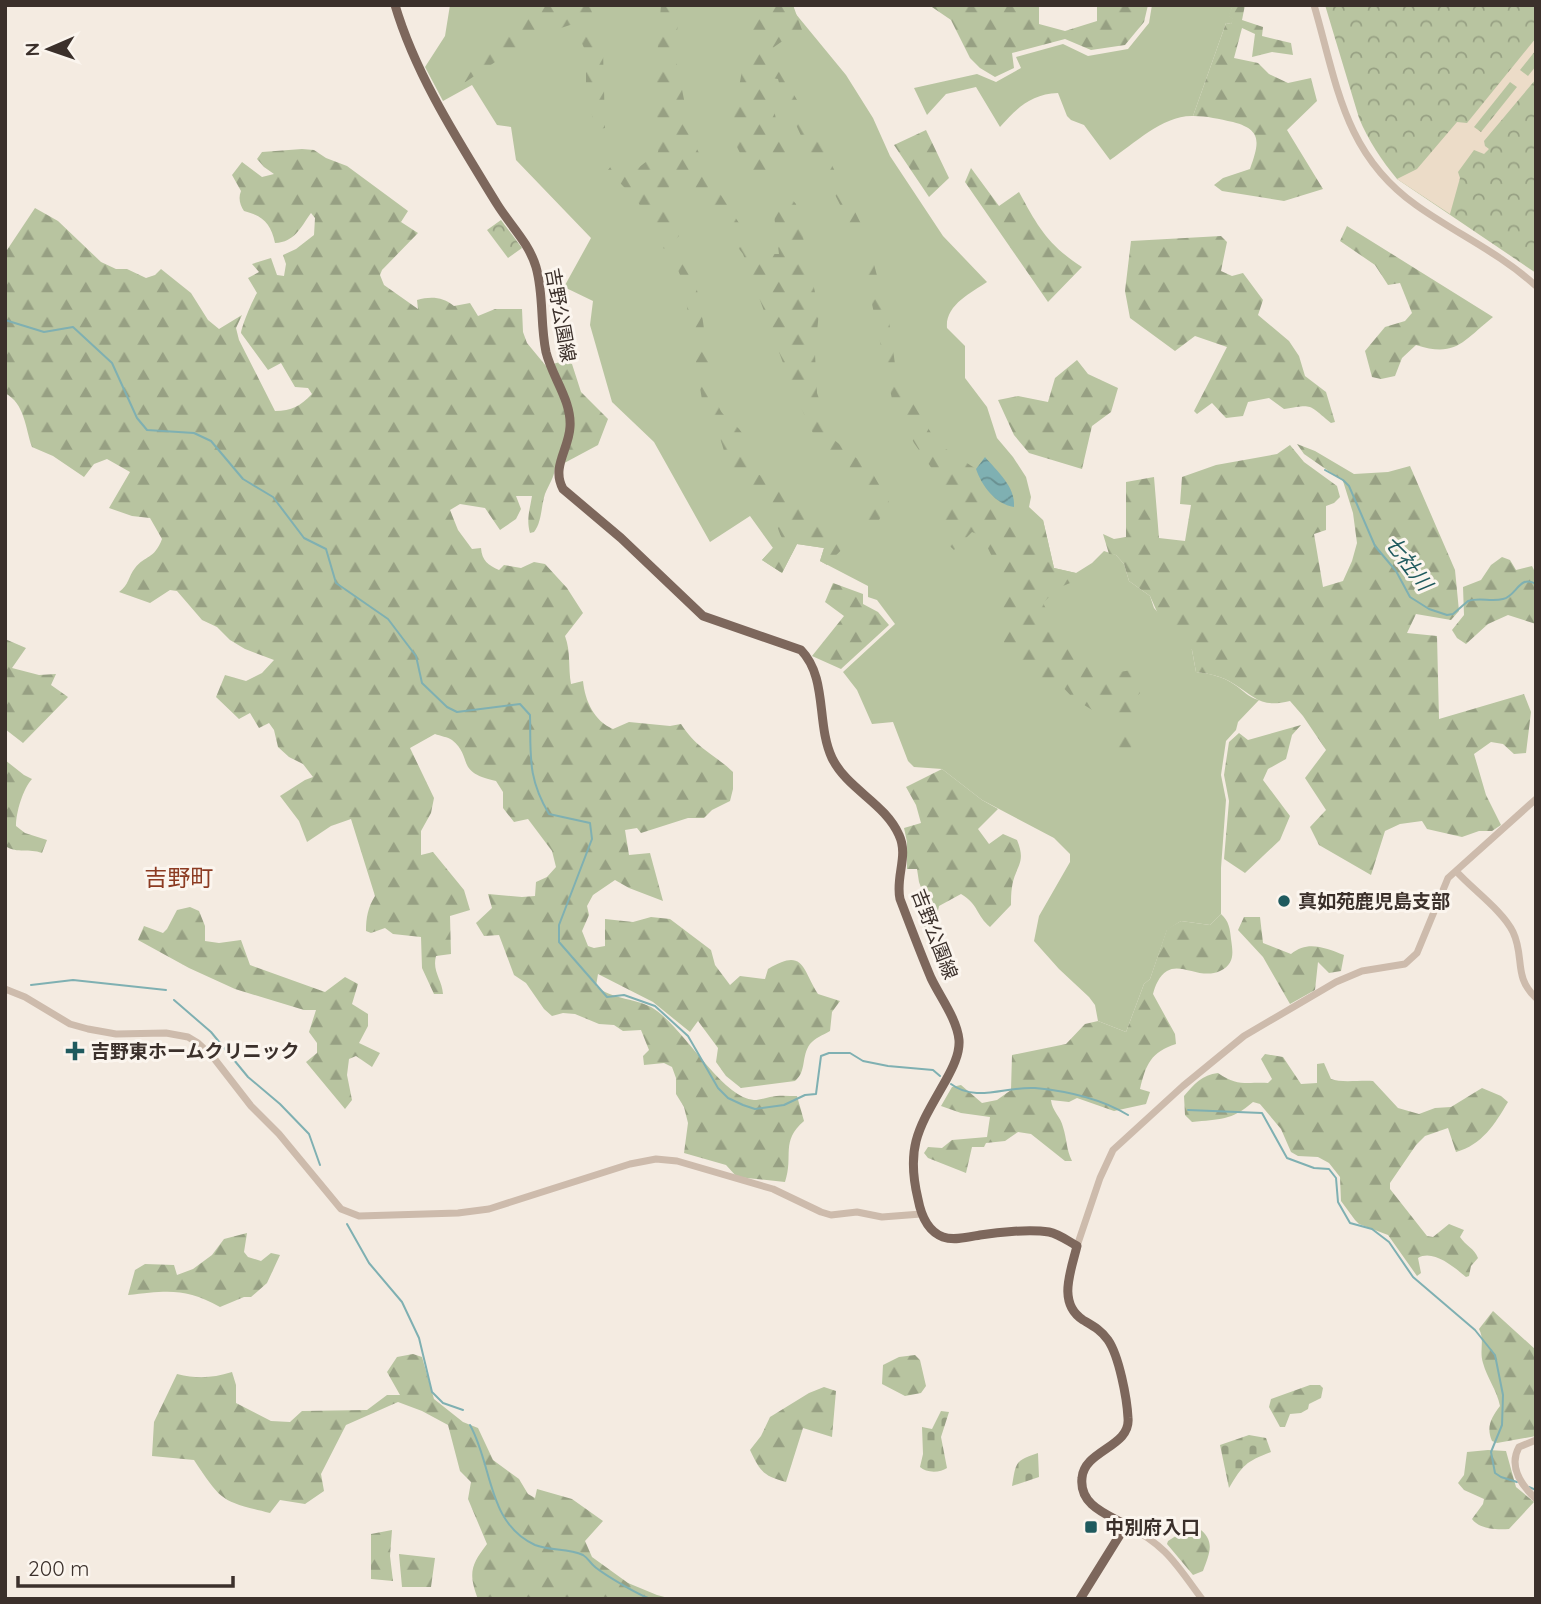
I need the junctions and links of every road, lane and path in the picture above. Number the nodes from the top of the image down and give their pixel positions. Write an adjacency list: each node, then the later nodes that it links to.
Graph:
1 (395, 5): 8 (main road, 吉野公園線)
2 (1314, 5): 3 (street)
3 (1536, 286)
4 (1536, 799): 5 (street)
5 (1456, 871): 7 (street); 9 (street)
6 (5, 989): 8 (street)
7 (1536, 998)
8 (921, 1214): 9 (main road)
9 (1077, 1246): 12 (main road)
10 (1536, 1440): 11 (street)
11 (1536, 1499)
12 (1126, 1525): 13 (main road); 14 (street)
13 (1080, 1599)
14 (1202, 1599)

